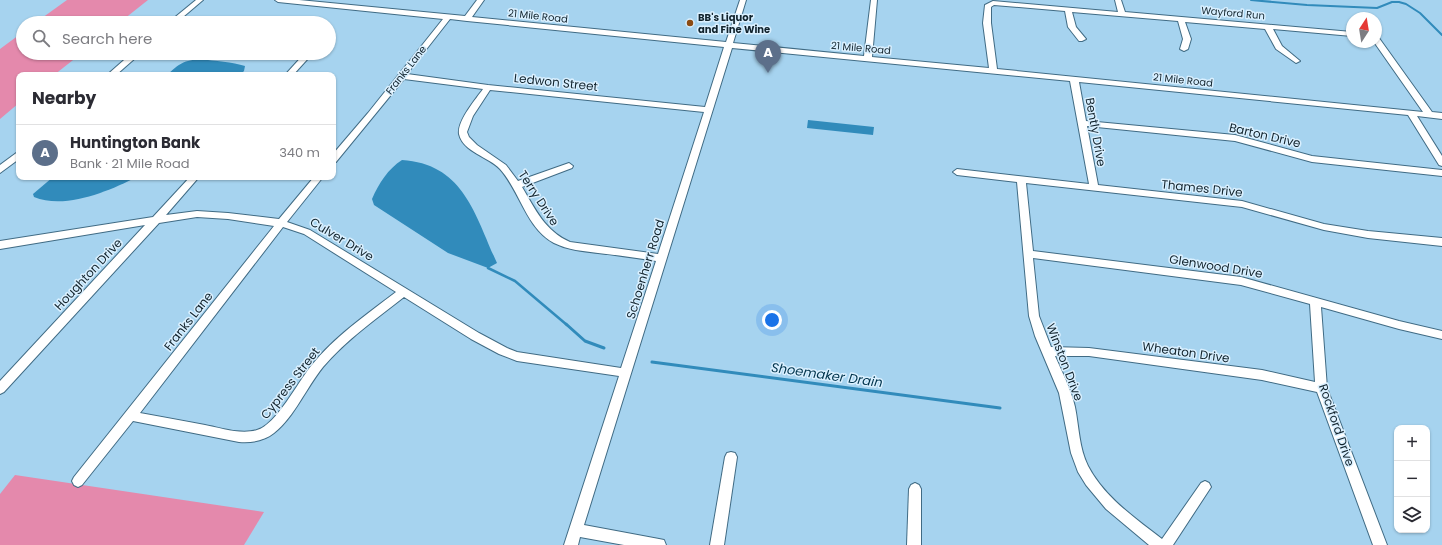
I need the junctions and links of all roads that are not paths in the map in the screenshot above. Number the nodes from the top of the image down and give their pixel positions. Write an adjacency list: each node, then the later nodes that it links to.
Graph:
1 (200, 0): 9 (street)
2 (278, 0): 10 (street, 21 Mile Road)
3 (481, 0): 11 (street)
4 (743, 0): 16 (street, Schoenherr Road)
5 (874, 0): 19 (street)
6 (1118, 0): 8 (street)
7 (1068, 9): 8 (street, Wayford Run); 15 (street); 23 (street, Wayford Run)
8 (1122, 13): 12 (street, Wayford Run)
9 (181, 16)
10 (448, 17): 11 (street, 21 Mile Road); 26 (street, Franks Lane)
11 (467, 19): 16 (street, 21 Mile Road)
12 (1181, 19): 13 (street, Wayford Run); 18 (street)
13 (1268, 26): 14 (street, Wayford Run); 22 (street)
14 (1346, 33)
15 (1082, 39)
16 (729, 46): 19 (street, 21 Mile Road); 29 (street, Schoenherr Road)
17 (1382, 48): 31 (street)
18 (1184, 49)
19 (868, 59): 23 (street, 21 Mile Road)
20 (129, 60): 24 (street)
21 (303, 60): 25 (street)
22 (1296, 61)
23 (993, 71): 27 (street, 21 Mile Road)
24 (115, 72)
25 (292, 72)
26 (401, 76): 28 (street, Ledwon Street); 34 (street, Franks Lane)
27 (1074, 79): 30 (street, 21 Mile Road); 33 (street, Bently Drive)
28 (488, 87): 29 (street, Ledwon Street); 44 (street, Terry Drive)
29 (709, 110): 51 (street, Schoenherr Road)
30 (1411, 113): 31 (street, 21 Mile Road); 36 (street)
31 (1429, 114): 32 (street, 21 Mile Road)
32 (1442, 116)
33 (1082, 123): 40 (street, Barton Drive); 45 (street, Bently Drive)
34 (336, 156)
35 (16, 157): 38 (street)
36 (1442, 163)
37 (569, 166): 44 (street)
38 (0, 170)
39 (957, 172): 43 (street, Thames Drive)
40 (1442, 174)
41 (192, 180): 46 (street, Houghton Drive)
42 (316, 180): 47 (street, Franks Lane)
43 (1021, 180): 45 (street, Thames Drive); 50 (street, Winston Drive)
44 (518, 185): 51 (street, Terry Drive)
45 (1094, 188): 48 (street, Thames Drive)
46 (156, 220): 47 (street, Culver Drive); 49 (street, Culver Drive); 58 (street, Houghton Drive)
47 (280, 223): 52 (street, Culver Drive); 59 (street, Franks Lane)
48 (1442, 242)
49 (0, 245)
50 (1029, 254): 53 (street, Glenwood Drive); 55 (street, Winston Drive)
51 (662, 258): 56 (street, Schoenherr Road)
52 (403, 292): 56 (street, Culver Drive); 59 (street, Cypress Street)
53 (1315, 301): 54 (street, Glenwood Drive); 57 (street, Rockford Drive)
54 (1442, 335)
55 (1047, 351): 57 (street, Wheaton Drive); 69 (street, Winston Drive)
56 (626, 373): 64 (street, Schoenherr Road)
57 (1321, 388): 71 (street, Rockford Drive)
58 (0, 389)
59 (131, 416): 61 (street, Franks Lane)
60 (731, 457): 67 (street)
61 (78, 481)
62 (1205, 487): 70 (street)
63 (916, 489): 68 (street)
64 (576, 530): 65 (street, Schoenherr Road); 66 (street)
65 (571, 545)
66 (659, 545)
67 (717, 545)
68 (914, 545)
69 (1159, 545)
70 (1165, 545)
71 (1380, 545)

